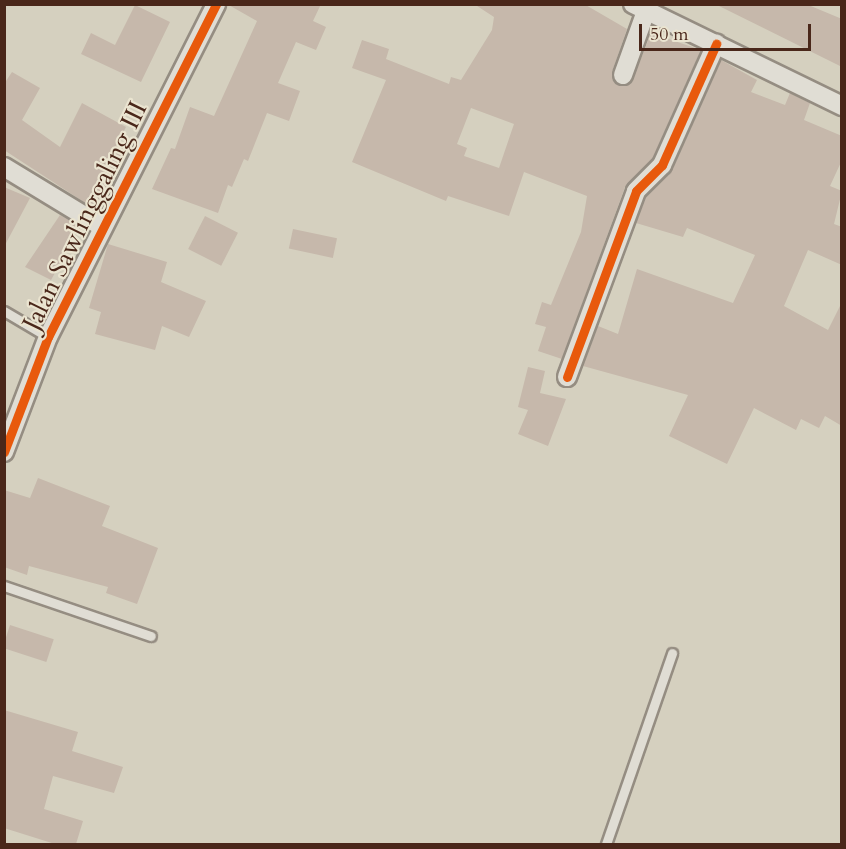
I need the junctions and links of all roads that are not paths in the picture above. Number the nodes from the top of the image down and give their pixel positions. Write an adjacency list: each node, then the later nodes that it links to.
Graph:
1 (216, 4): 7 (street, Jalan Sawlinggaling III)
2 (640, 8): 3 (street); 4 (street)
3 (716, 44): 5 (street); 10 (street)
4 (623, 75)
5 (842, 106)
6 (4, 167): 7 (street)
7 (101, 226): 9 (street, Jalan Sawlinggaling III)
8 (4, 311): 9 (lane)
9 (48, 337): 11 (street, Jalan Sawlinggaling III)
10 (567, 377)
11 (4, 452)
12 (4, 586): 13 (lane)
13 (151, 636)
14 (672, 653): 15 (lane)
15 (606, 844)

